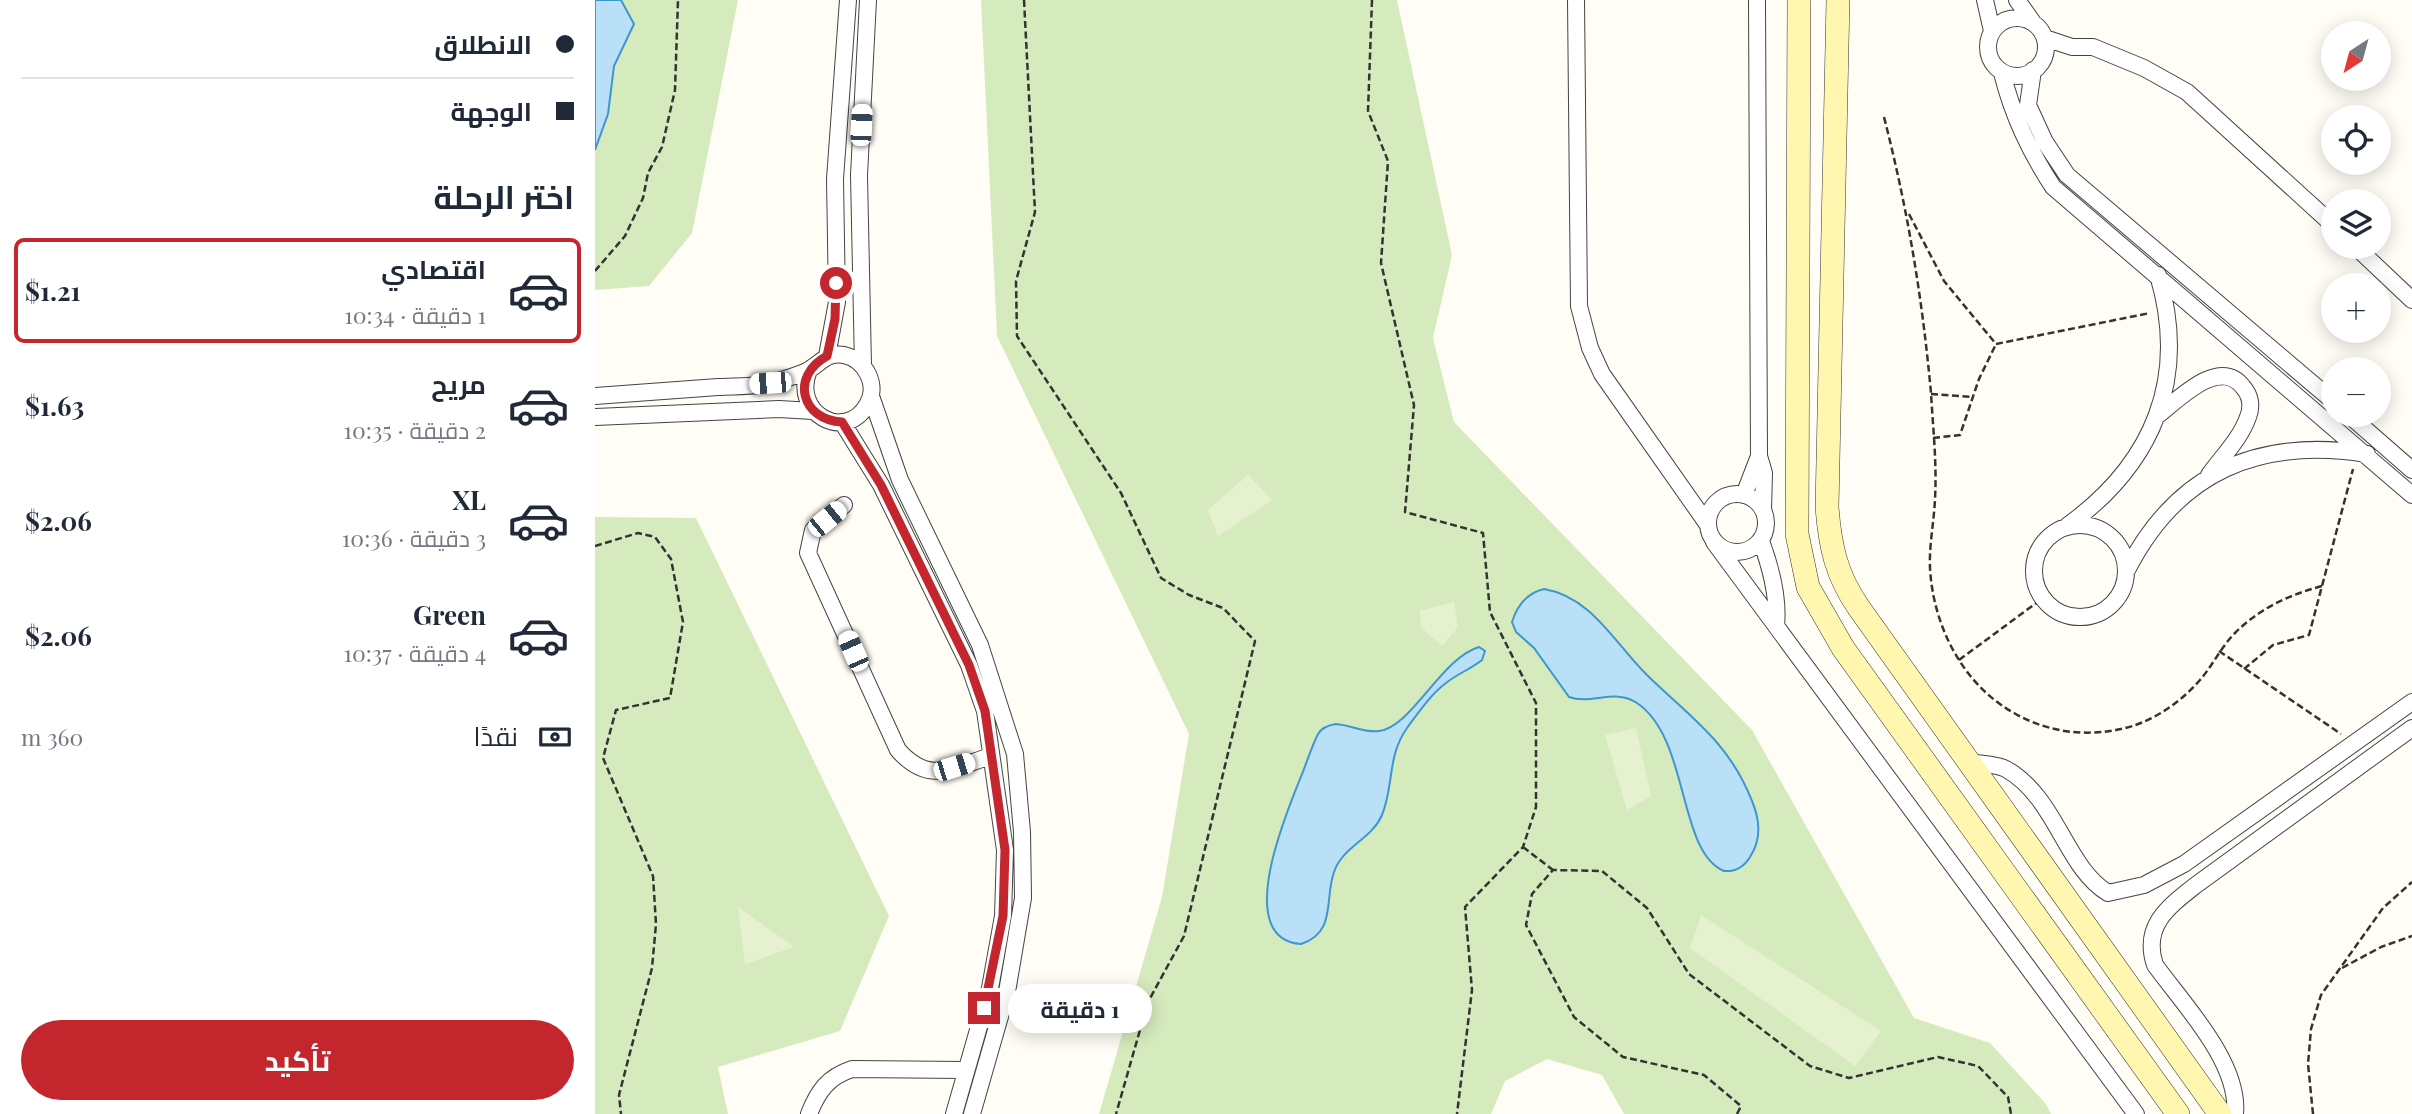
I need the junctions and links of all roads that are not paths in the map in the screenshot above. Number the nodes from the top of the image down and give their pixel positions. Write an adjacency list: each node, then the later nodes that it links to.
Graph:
1 (848, 0): 21 (street)
2 (868, 0): 22 (street)
3 (1576, 0): 36 (street)
4 (1757, 0): 33 (street)
5 (1799, 0): 11 (street)
6 (1838, 0): 12 (street)
7 (1847, 0): 12 (street)
8 (1985, 0): 13 (street)
9 (2017, 0): 10 (street)
10 (2032, 21): 13 (street); 14 (street)
11 (1798, 25): 12 (street); 64 (street)
12 (1838, 27): 51 (street)
13 (1992, 31): 16 (street)
14 (2046, 38): 15 (street); 17 (street)
15 (2033, 70): 16 (street); 24 (street)
16 (2003, 74): 19 (street)
17 (2321, 214)
18 (2369, 259): 20 (street)
19 (2158, 275): 28 (street); 32 (street)
20 (2412, 300)
21 (827, 356): 22 (street); 23 (street)
22 (863, 366): 26 (street)
23 (809, 370): 25 (street); 27 (street)
24 (2321, 391)
25 (595, 396)
26 (871, 396): 30 (street); 57 (street)
27 (813, 411): 29 (street); 30 (street)
28 (2157, 416): 35 (street); 43 (street)
29 (595, 417)
30 (842, 422): 50 (street)
31 (2363, 427): 34 (street)
32 (2362, 453): 35 (street); 38 (street)
33 (1759, 456): 37 (street); 41 (street)
34 (2412, 470)
35 (2207, 477): 46 (street)
36 (1682, 489): 39 (street); 42 (street)
37 (1744, 495): 39 (street); 41 (street)
38 (2412, 495)
39 (1715, 504): 42 (street)
40 (844, 505): 50 (street)
41 (1763, 510): 44 (street)
42 (1708, 525): 45 (street)
43 (2067, 526): 46 (street); 46 (street)
44 (1761, 541): 45 (street); 47 (street)
45 (1714, 542): 47 (street)
46 (2127, 570)
47 (1776, 626): 63 (street)
48 (2412, 702): 52 (street)
49 (2412, 728): 54 (street)
50 (992, 756): 56 (street)
51 (1969, 762): 53 (street); 59 (street)
52 (2184, 864): 53 (street); 54 (street)
53 (2144, 885): 55 (street)
54 (2196, 885): 55 (street)
55 (2165, 912): 59 (street)
56 (990, 988): 57 (street); 58 (street)
57 (1007, 992): 62 (street)
58 (965, 1070): 60 (street); 61 (street)
59 (2219, 1112)
60 (809, 1114)
61 (954, 1114)
62 (972, 1114)
63 (2136, 1114)
64 (2178, 1114)

